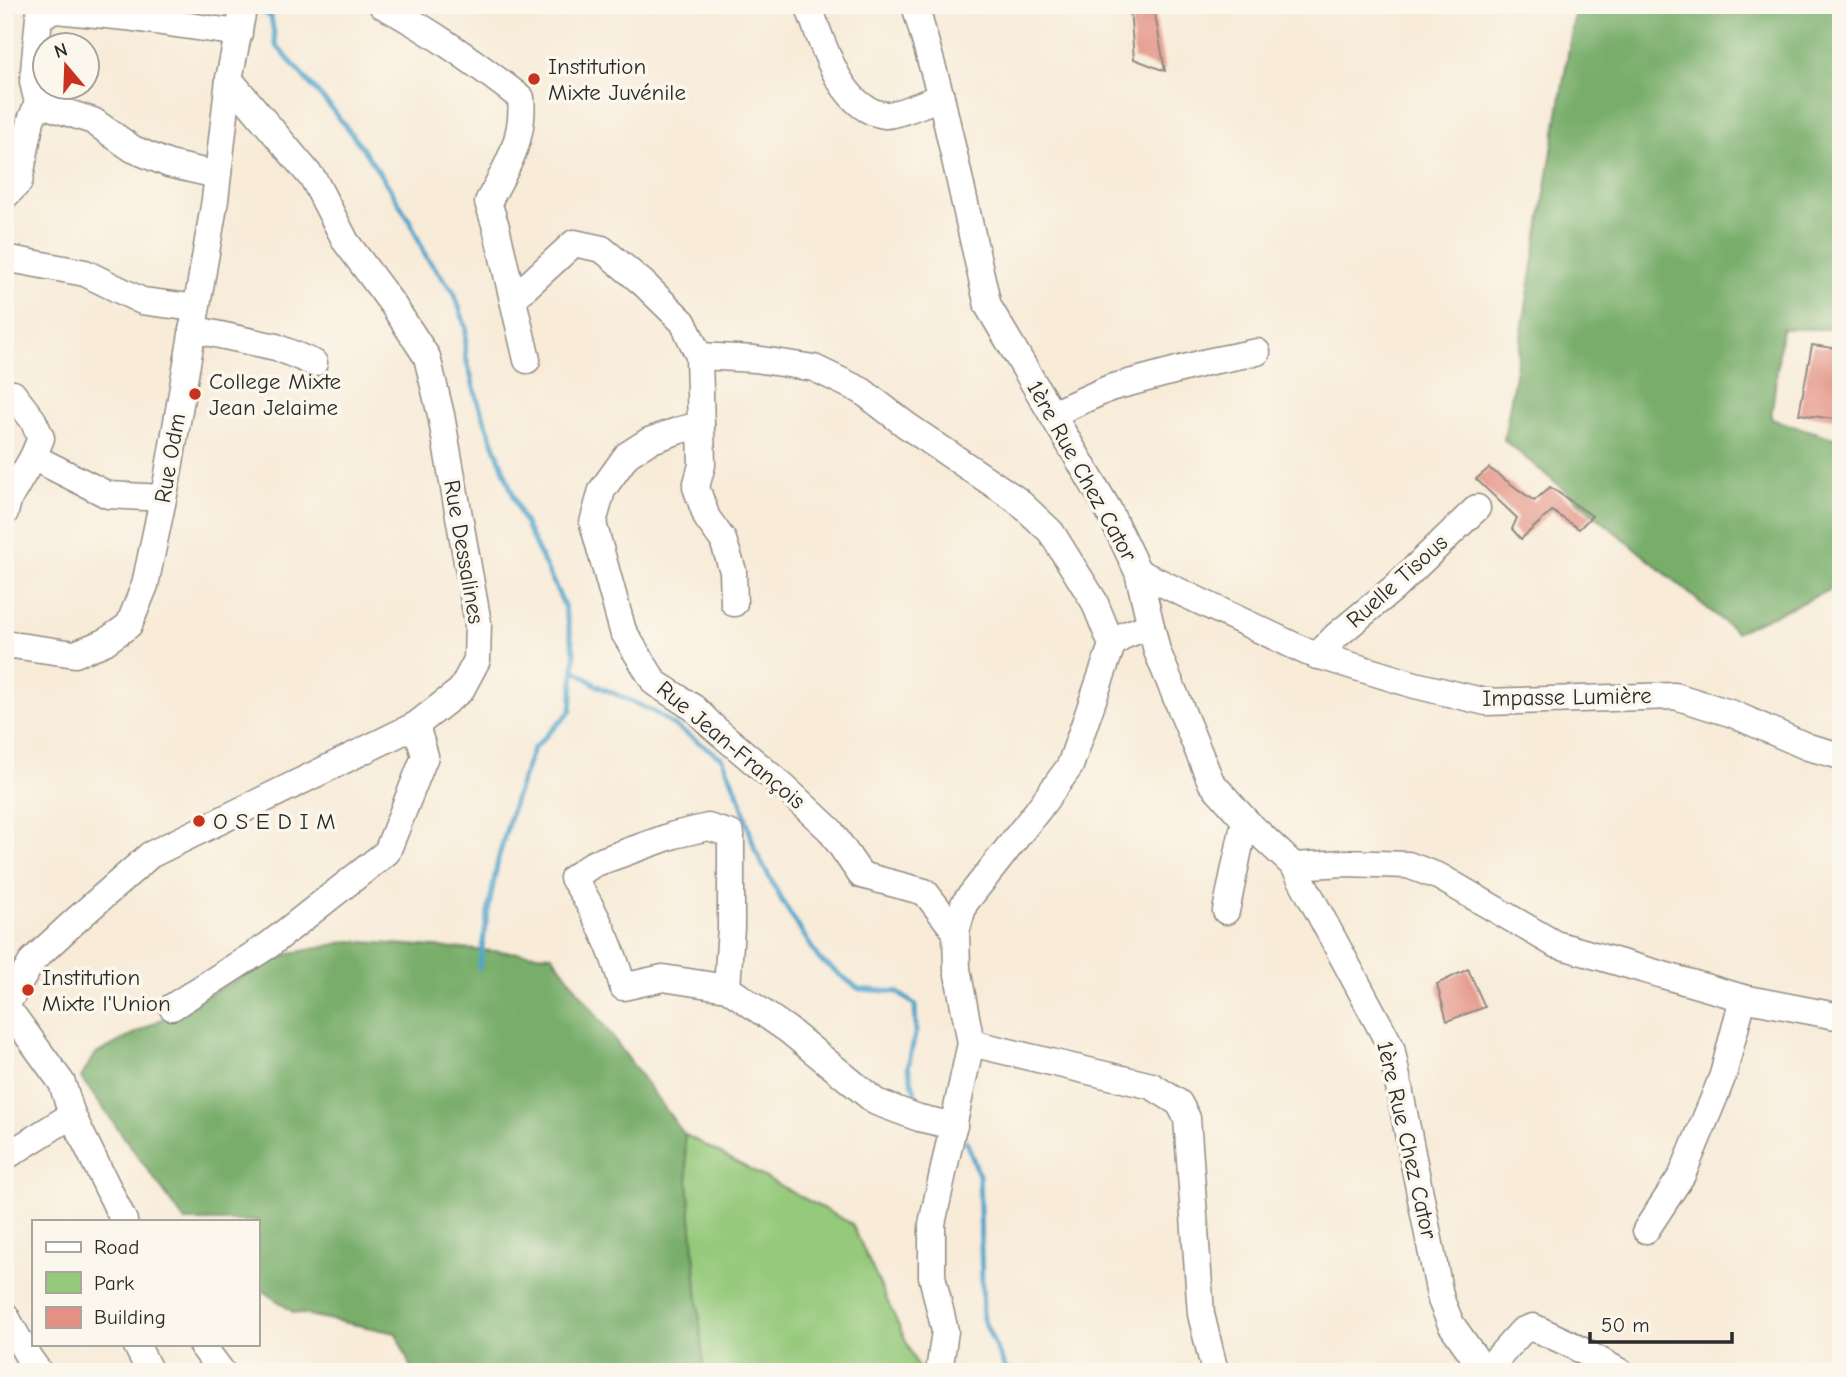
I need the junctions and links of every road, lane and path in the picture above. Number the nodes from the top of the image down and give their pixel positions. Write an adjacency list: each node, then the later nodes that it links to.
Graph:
1 (244, 5): 5 (street, Rue Odm)
2 (382, 5): 12 (street)
3 (808, 5): 7 (street)
4 (915, 5): 7 (street, 1ère Rue Chez Cator)
5 (239, 33): 6 (street, Rue Odm); 8 (street)
6 (229, 79): 9 (street, Rue Odm); 31 (street, Rue Dessalines)
7 (941, 97): 19 (street, 1ère Rue Chez Cator)
8 (38, 103): 9 (street); 10 (street)
9 (217, 175): 13 (street, Rue Odm)
10 (5, 196)
11 (5, 258): 13 (street)
12 (513, 299): 15 (street); 16 (street)
13 (194, 319): 17 (street); 22 (street, Rue Odm)
14 (1257, 352): 19 (street)
15 (699, 356): 20 (street); 29 (street)
16 (527, 360)
17 (314, 363)
18 (13, 394): 21 (street)
19 (1052, 414): 25 (street, 1ère Rue Chez Cator)
20 (701, 425): 26 (street); 36 (street, Rue Jean-François)
21 (33, 457): 22 (street); 24 (street)
22 (163, 498): 28 (street, Rue Odm)
23 (1477, 508): 30 (street, Ruelle Tisous)
24 (5, 512)
25 (1138, 572): 27 (street, 1ère Rue Chez Cator); 30 (street, Impasse Lumière)
26 (734, 603)
27 (1150, 626): 29 (street); 33 (street, 1ère Rue Chez Cator)
28 (5, 644)
29 (1112, 645): 36 (street)
30 (1317, 656): 32 (street, Impasse Lumière)
31 (416, 725): 39 (street); 40 (street, Rue Dessalines)
32 (1841, 756)
33 (1245, 820): 34 (street, 1ère Rue Chez Cator); 35 (street)
34 (1294, 866): 38 (street); 56 (street, 1ère Rue Chez Cator)
35 (1226, 911)
36 (956, 932): 42 (street)
37 (727, 988): 37 (street); 44 (street)
38 (1743, 998): 41 (street); 47 (street)
39 (172, 1007)
40 (5, 1008): 43 (street)
41 (1841, 1017)
42 (971, 1043): 44 (street); 55 (street)
43 (72, 1115): 45 (street); 46 (street)
44 (954, 1126): 54 (street)
45 (5, 1157)
46 (124, 1220)
47 (1646, 1230)
48 (5, 1315): 51 (street)
49 (137, 1346): 52 (street)
50 (202, 1346): 53 (street)
51 (39, 1372)
52 (150, 1372)
53 (222, 1372)
54 (939, 1372)
55 (1215, 1372)
56 (1485, 1372): 57 (street)
57 (1620, 1372)

